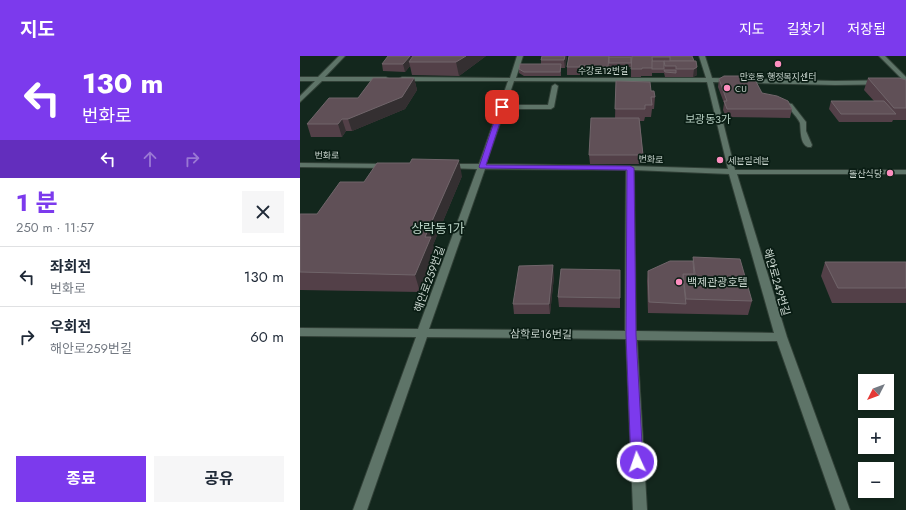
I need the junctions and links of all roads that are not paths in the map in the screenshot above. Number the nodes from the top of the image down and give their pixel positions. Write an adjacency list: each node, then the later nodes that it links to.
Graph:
1 (342, 56): 6 (street)
2 (520, 56): 9 (street, 해안로259번길)
3 (702, 56): 10 (street, 해안로249번길)
4 (882, 56): 12 (street)
5 (300, 79): 6 (street)
6 (320, 79): 7 (street); 15 (street)
7 (390, 79)
8 (398, 79): 9 (street, 수강로12번길)
9 (512, 79): 10 (street, 수강로12번길); 17 (street, 해안로259번길)
10 (710, 80): 11 (street, 수강로12번길); 24 (street, 해안로249번길)
11 (754, 80): 12 (street, 수강로12번길); 14 (street)
12 (906, 81)
13 (555, 86): 17 (street)
14 (758, 87)
15 (300, 100)
16 (769, 101): 18 (street)
17 (502, 107): 22 (street, 해안로259번길)
18 (808, 145)
19 (300, 165): 20 (street, 번화로)
20 (395, 166)
21 (443, 166): 22 (street, 번화로)
22 (482, 167): 23 (street, 번화로); 27 (street, 해안로259번길)
23 (630, 168): 24 (street, 번화로); 28 (street)
24 (732, 172): 25 (street, 번화로); 29 (street, 해안로249번길)
25 (906, 172)
26 (300, 332): 27 (street, 삼학로16번길)
27 (422, 332): 28 (street, 삼학로16번길); 30 (street, 해안로259번길)
28 (631, 335): 29 (street, 삼학로16번길); 31 (street)
29 (781, 337): 32 (street, 해안로249번길)
30 (360, 510)
31 (640, 510)
32 (843, 510)

